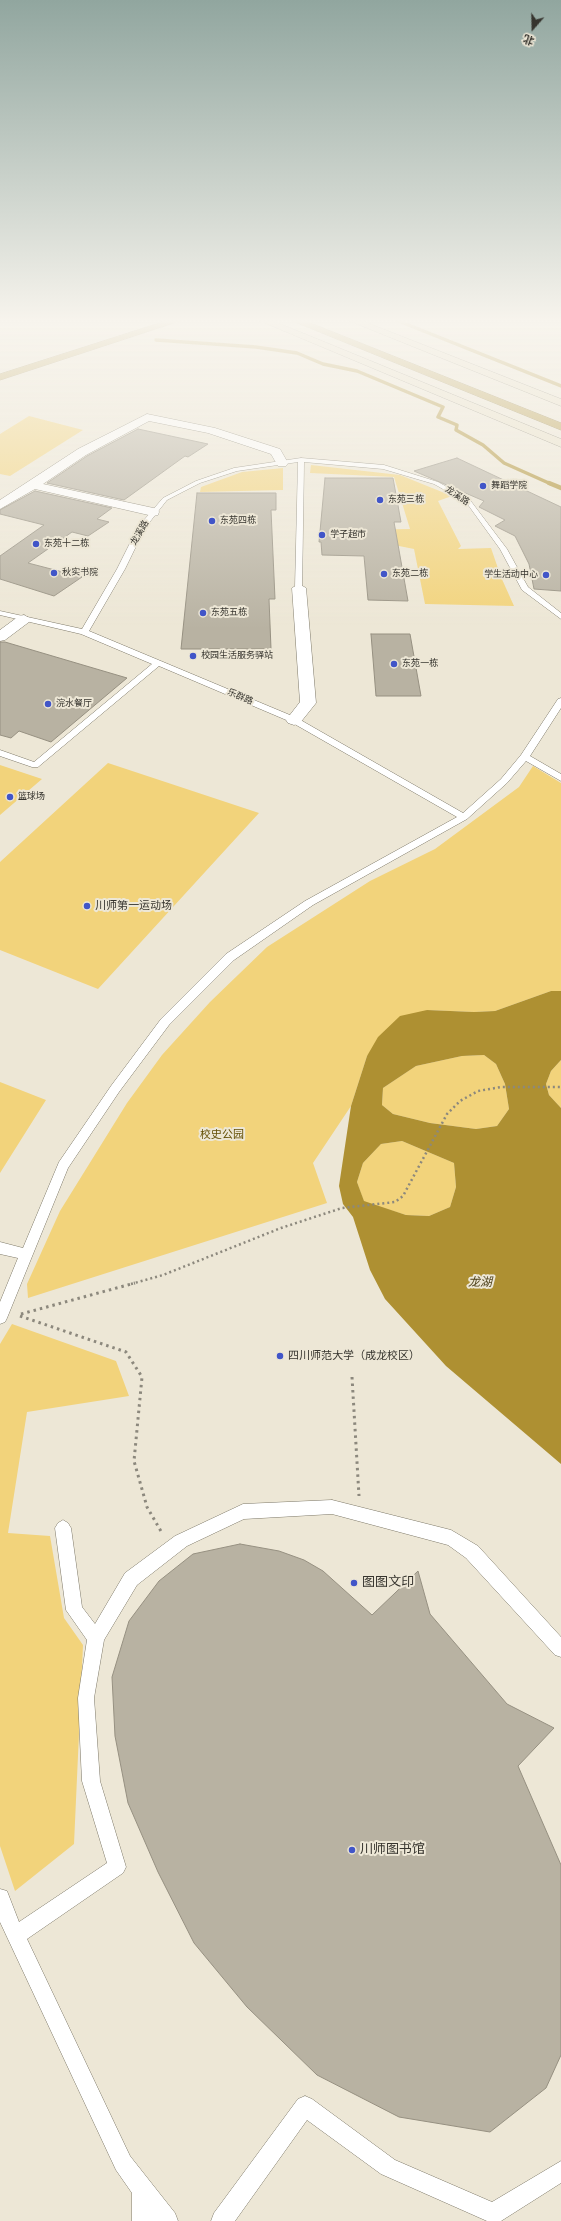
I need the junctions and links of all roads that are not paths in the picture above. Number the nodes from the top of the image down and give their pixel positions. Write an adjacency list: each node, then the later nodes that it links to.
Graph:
1 (138, 422): 9 (street)
2 (170, 422): 8 (street)
3 (511, 422): 6 (street)
4 (548, 422): 5 (highway)
5 (561, 427)
6 (561, 442)
7 (301, 460): 8 (lane, 龙溪路); 12 (lane); 14 (lane, 龙溪路)
8 (282, 463): 11 (lane, 龙溪路)
9 (33, 485): 10 (street); 11 (street)
10 (0, 505)
11 (153, 512): 16 (lane, 龙溪路)
12 (299, 588): 20 (street)
13 (0, 614): 15 (lane, 乐群路)
14 (561, 617)
15 (24, 619): 16 (lane, 乐群路); 17 (street)
16 (84, 632): 18 (lane, 乐群路)
17 (0, 637)
18 (158, 663): 20 (lane, 乐群路); 21 (lane)
19 (561, 701): 22 (lane)
20 (294, 720): 24 (lane, 乐群路)
21 (0, 753)
22 (525, 757): 23 (lane); 24 (lane)
23 (561, 778)
24 (464, 817): 26 (lane)
25 (0, 1248): 26 (lane)
26 (26, 1254): 27 (lane)
27 (0, 1318)
28 (63, 1528): 29 (lane)
29 (96, 1638): 30 (lane); 32 (lane)
30 (561, 1649)
31 (0, 1898): 32 (lane)
32 (15, 1936): 34 (lane)
33 (561, 2171): 37 (lane)
34 (143, 2189): 35 (lane); 36 (lane)
35 (143, 2221)
36 (167, 2221)
37 (222, 2221)

